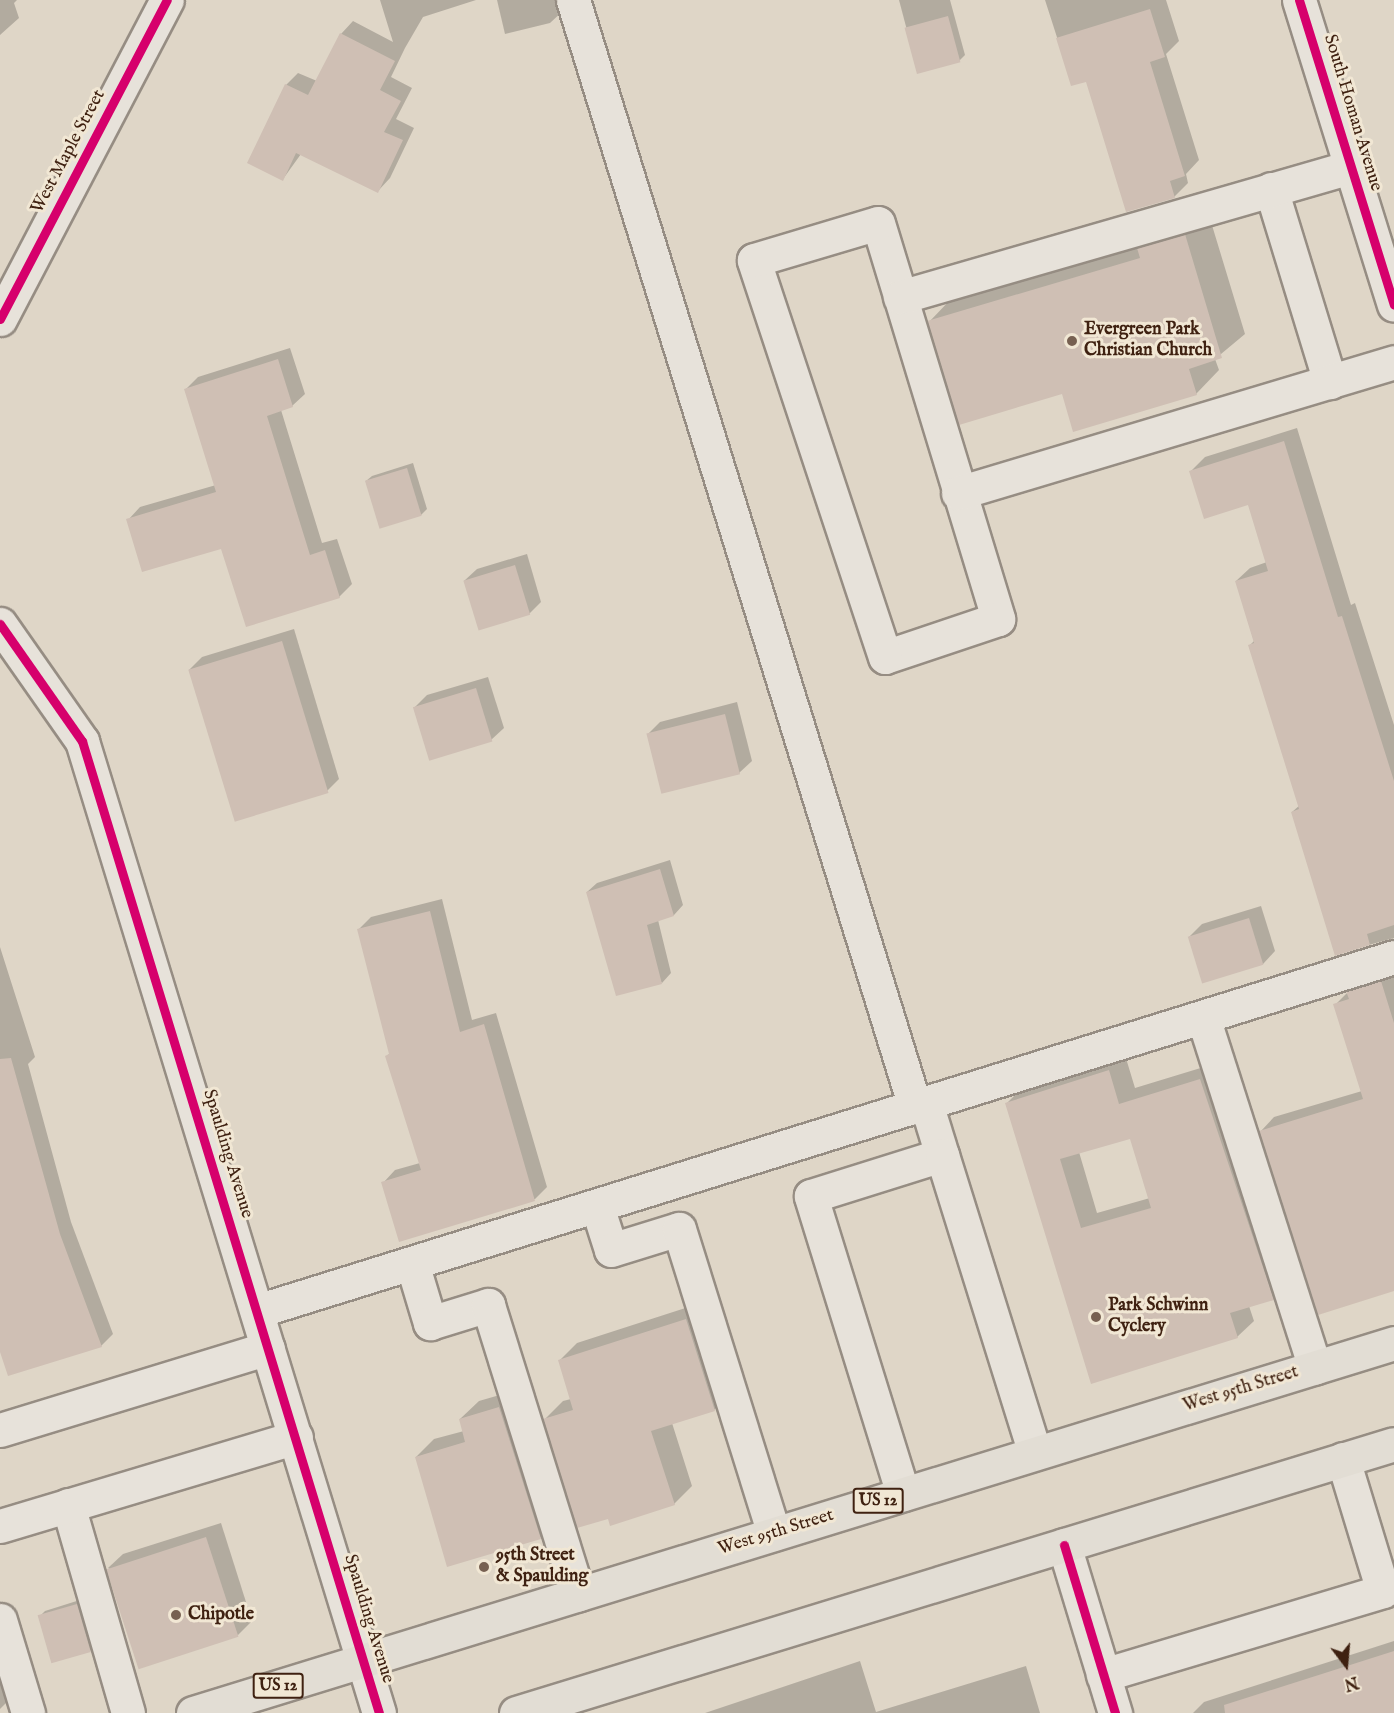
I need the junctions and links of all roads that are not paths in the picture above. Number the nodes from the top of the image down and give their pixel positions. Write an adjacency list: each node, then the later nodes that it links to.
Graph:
1 (167, 0): 8 (street, West Maple Street)
2 (573, 0): 15 (street)
3 (1299, 0): 4 (street, South Homan Avenue)
4 (1351, 166): 5 (street); 7 (street, South Homan Avenue)
5 (1271, 189): 6 (street); 10 (street)
6 (900, 297): 11 (street); 11 (street)
7 (1394, 305)
8 (0, 319)
9 (1394, 362): 10 (street)
10 (1330, 382): 11 (street)
11 (958, 494)
12 (0, 624): 19 (street, Spaulding Avenue)
13 (1394, 957): 14 (street)
14 (1203, 1017): 15 (street); 22 (street)
15 (921, 1105): 16 (street); 17 (street)
16 (942, 1155): 26 (street); 28 (street)
17 (597, 1206): 18 (street); 31 (street)
18 (412, 1263): 19 (street); 33 (street)
19 (257, 1311): 21 (street, Spaulding Avenue)
20 (1394, 1343): 22 (main road, West 95th Street / US 12)
21 (268, 1348): 23 (street); 24 (street, Spaulding Avenue)
22 (1315, 1368): 26 (main road, West 95th Street / US 12)
23 (0, 1430)
24 (296, 1437): 29 (street); 35 (street, Spaulding Avenue)
25 (1394, 1444): 27 (main road)
26 (1035, 1454): 28 (main road, West 95th Street / US 12)
27 (1343, 1459): 32 (main road); 36 (street)
28 (903, 1494): 31 (main road, West 95th Street / US 12)
29 (68, 1506): 30 (street); 38 (street)
30 (0, 1526)
31 (774, 1534): 33 (main road, West 95th Street / US 12)
32 (1064, 1545): 36 (street); 41 (main road)
33 (578, 1594): 35 (main road, West 95th Street / US 12)
34 (0, 1620): 37 (street)
35 (363, 1660): 39 (main road, West 95th Street / US 12); 40 (street, Spaulding Avenue)
36 (1103, 1675): 42 (street)
37 (28, 1713)
38 (128, 1713)
39 (193, 1713)
40 (379, 1713)
41 (516, 1713)
42 (1115, 1713)

